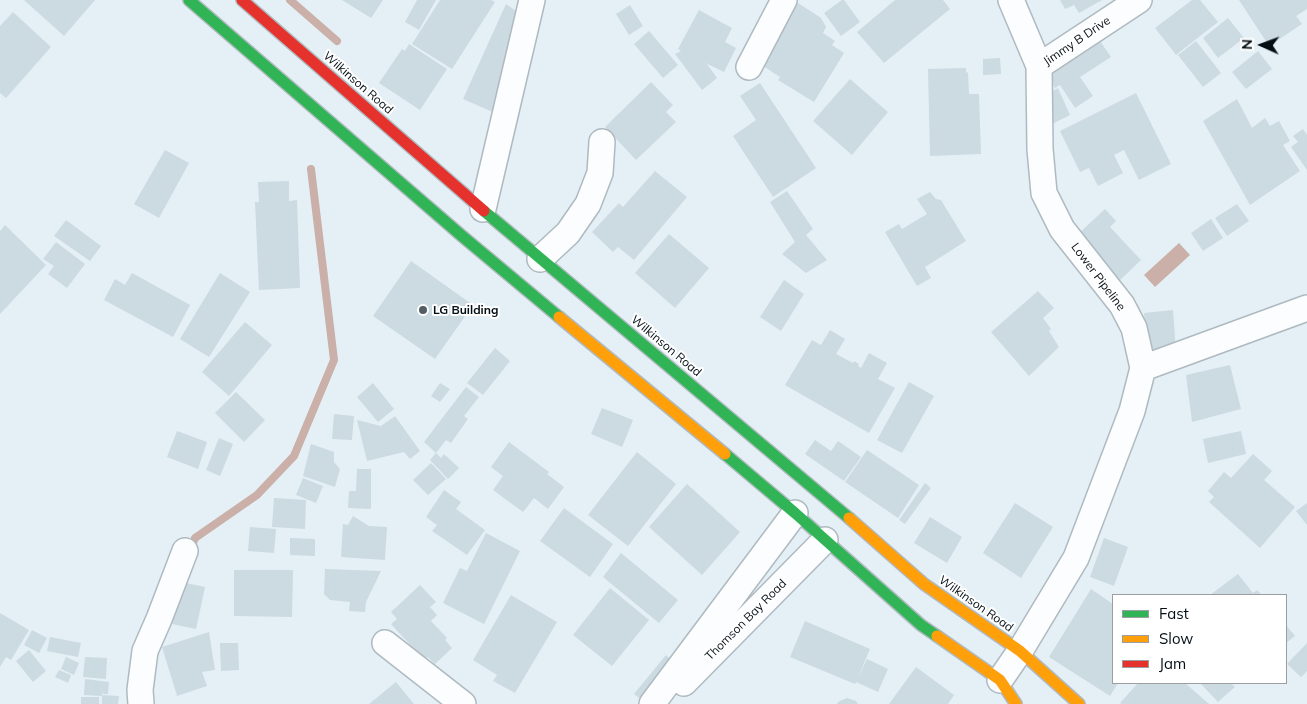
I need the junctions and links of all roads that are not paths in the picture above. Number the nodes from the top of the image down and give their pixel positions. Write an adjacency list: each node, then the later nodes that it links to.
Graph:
1 (189, 0): 14 (main road)
2 (242, 0): 10 (main road, Wilkinson Road)
3 (532, 0): 10 (street)
4 (784, 0): 8 (street)
5 (1011, 0): 7 (street, Lower Pipeline)
6 (1139, 0): 7 (street, Jimmy B Drive)
7 (1039, 66): 13 (street, Lower Pipeline)
8 (749, 67)
9 (602, 142): 11 (street)
10 (483, 209): 11 (main road, Wilkinson Road)
11 (540, 259): 18 (main road, Wilkinson Road)
12 (1307, 308): 13 (street)
13 (1143, 368): 18 (street, Lower Pipeline)
14 (795, 513): 15 (main road); 22 (street)
15 (825, 540): 19 (main road); 23 (street, Thomson Bay Road)
16 (185, 551): 20 (street)
17 (385, 643): 21 (street)
18 (1020, 651): 19 (street, Lower Pipeline); 25 (main road, Wilkinson Road)
19 (1000, 680): 24 (main road)
20 (141, 704)
21 (463, 704)
22 (652, 704)
23 (672, 704)
24 (1016, 704)
25 (1079, 704)

